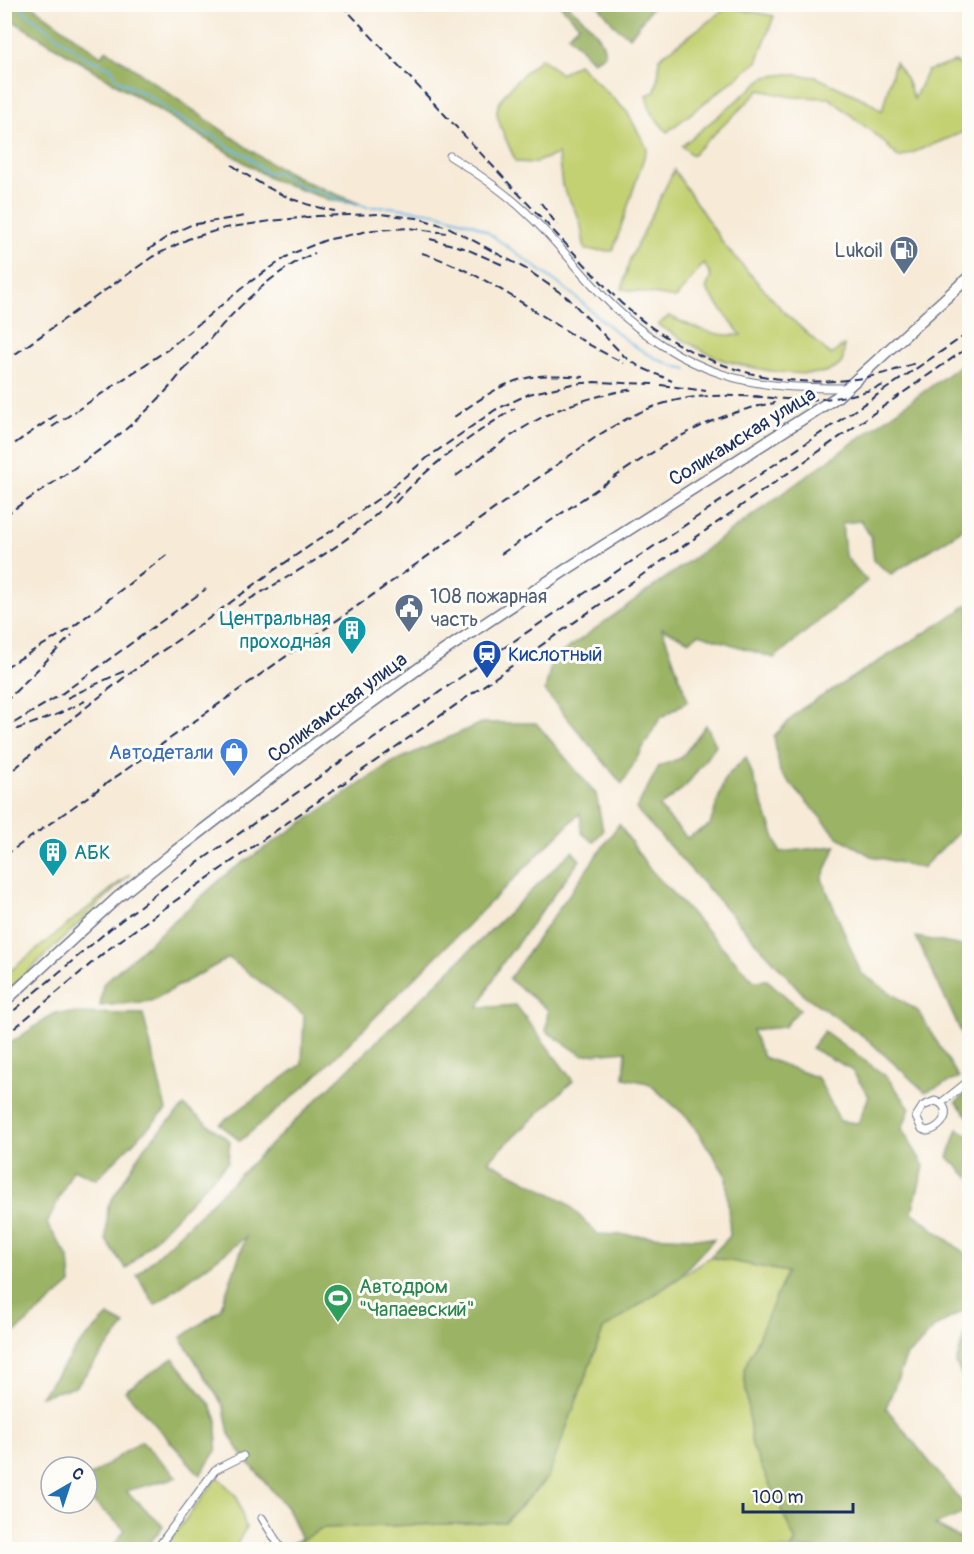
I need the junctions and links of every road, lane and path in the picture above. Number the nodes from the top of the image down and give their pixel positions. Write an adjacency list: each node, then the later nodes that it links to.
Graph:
1 (450, 156): 3 (street)
2 (969, 276): 3 (main road, Соликамская улица)
3 (848, 388): 4 (main road, Соликамская улица)
4 (4, 1002)
5 (969, 1080): 6 (street)
6 (941, 1103): 6 (street)
7 (243, 1456): 9 (street)
8 (262, 1518): 10 (street)
9 (156, 1550)
10 (282, 1550)

